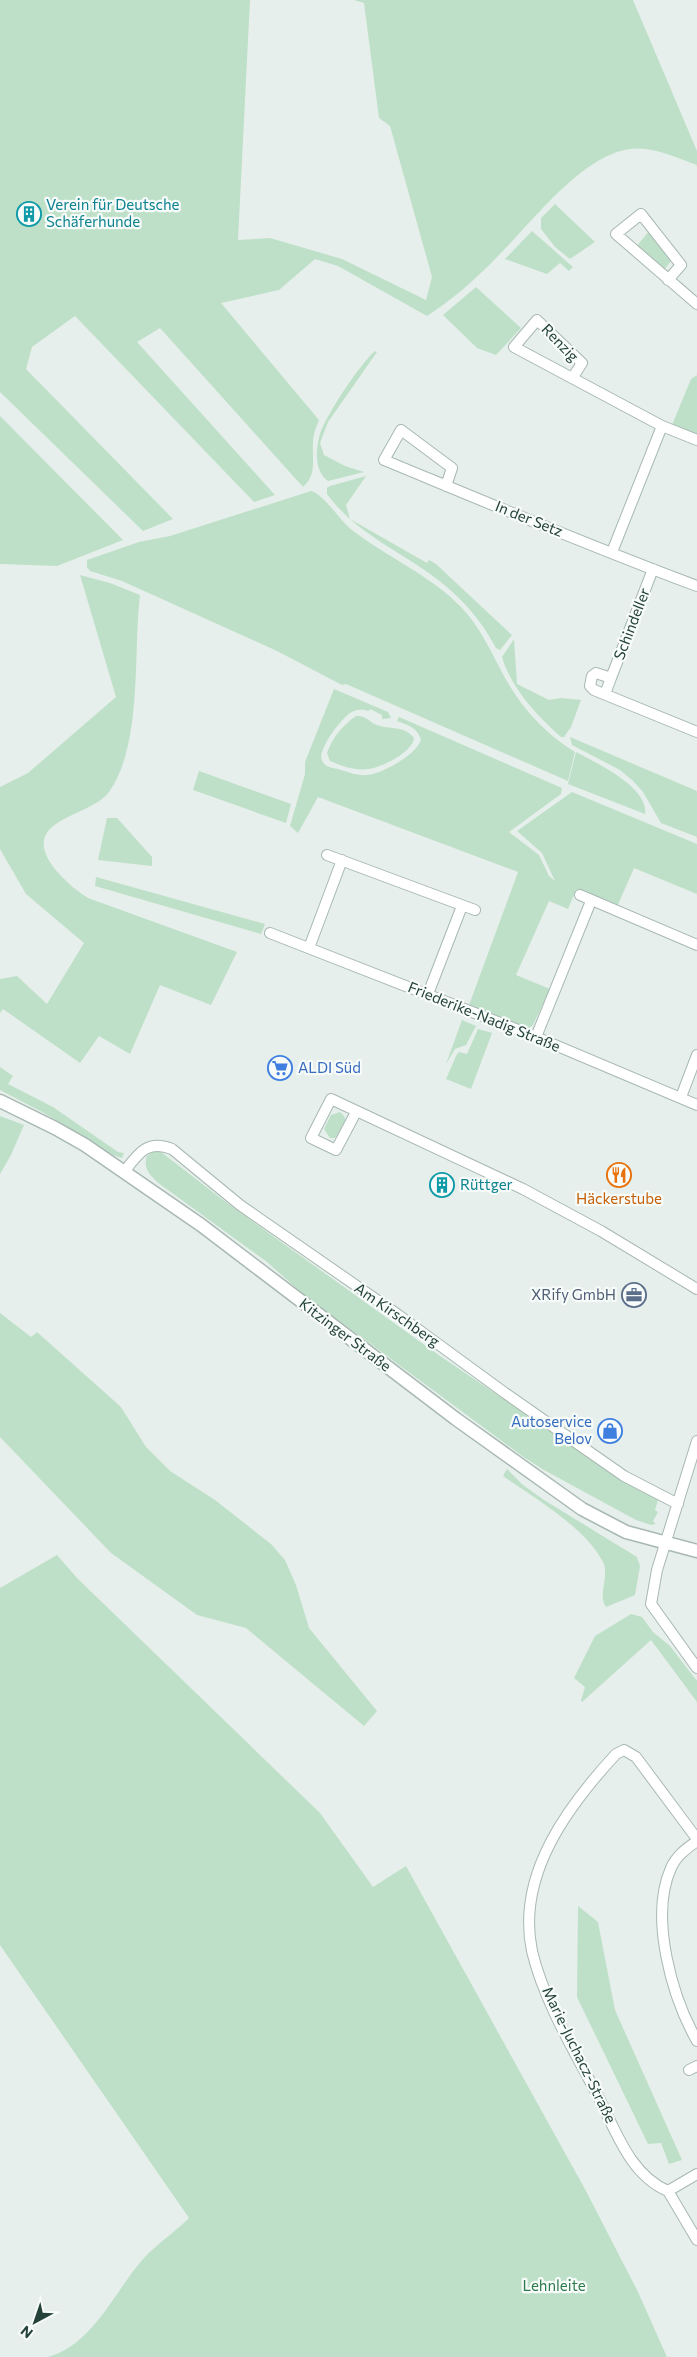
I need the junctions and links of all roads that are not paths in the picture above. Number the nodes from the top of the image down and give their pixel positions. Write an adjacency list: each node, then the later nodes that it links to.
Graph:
1 (668, 280): 1 (street); 2 (street)
2 (697, 304)
3 (573, 377): 3 (street, Renzig); 4 (street, Renzig)
4 (662, 426): 5 (street, Renzig); 7 (street)
5 (697, 440)
6 (446, 486): 6 (street, In der Setz); 7 (street, In der Setz)
7 (612, 552): 8 (street, In der Setz)
8 (653, 569): 9 (street, In der Setz); 10 (street, Schindeller)
9 (697, 586)
10 (611, 678): 11 (street, Schindeller); 11 (street, Schindeller)
11 (605, 694): 12 (street, Schindeller)
12 (697, 732)
13 (327, 855): 14 (street)
14 (342, 860): 17 (street); 21 (street)
15 (580, 896): 16 (street)
16 (591, 901): 20 (street); 23 (street)
17 (462, 906): 18 (street); 22 (street)
18 (475, 910)
19 (270, 933): 21 (street, Friederike-Nadig Straße)
20 (697, 945)
21 (309, 948): 22 (street, Friederike-Nadig Straße)
22 (428, 994): 23 (street, Friederike-Nadig Straße)
23 (536, 1037): 25 (street, Friederike-Nadig Straße)
24 (697, 1055): 25 (street)
25 (682, 1097): 27 (street, Friederike-Nadig Straße)
26 (0, 1101): 29 (street, Kitzinger Straße)
27 (697, 1104)
28 (356, 1112): 28 (street); 30 (street)
29 (124, 1172): 32 (street, Am Kirschberg); 33 (street, Kitzinger Straße)
30 (697, 1289)
31 (697, 1441): 32 (street)
32 (678, 1504): 33 (street)
33 (667, 1544): 34 (street, Kitzinger Straße); 35 (street)
34 (697, 1551)
35 (697, 1668)
36 (697, 1840): 37 (street); 39 (street, Marie-Juchacz-Straße)
37 (697, 2041)
38 (697, 2174): 39 (street)
39 (668, 2191): 40 (street)
40 (697, 2240)

